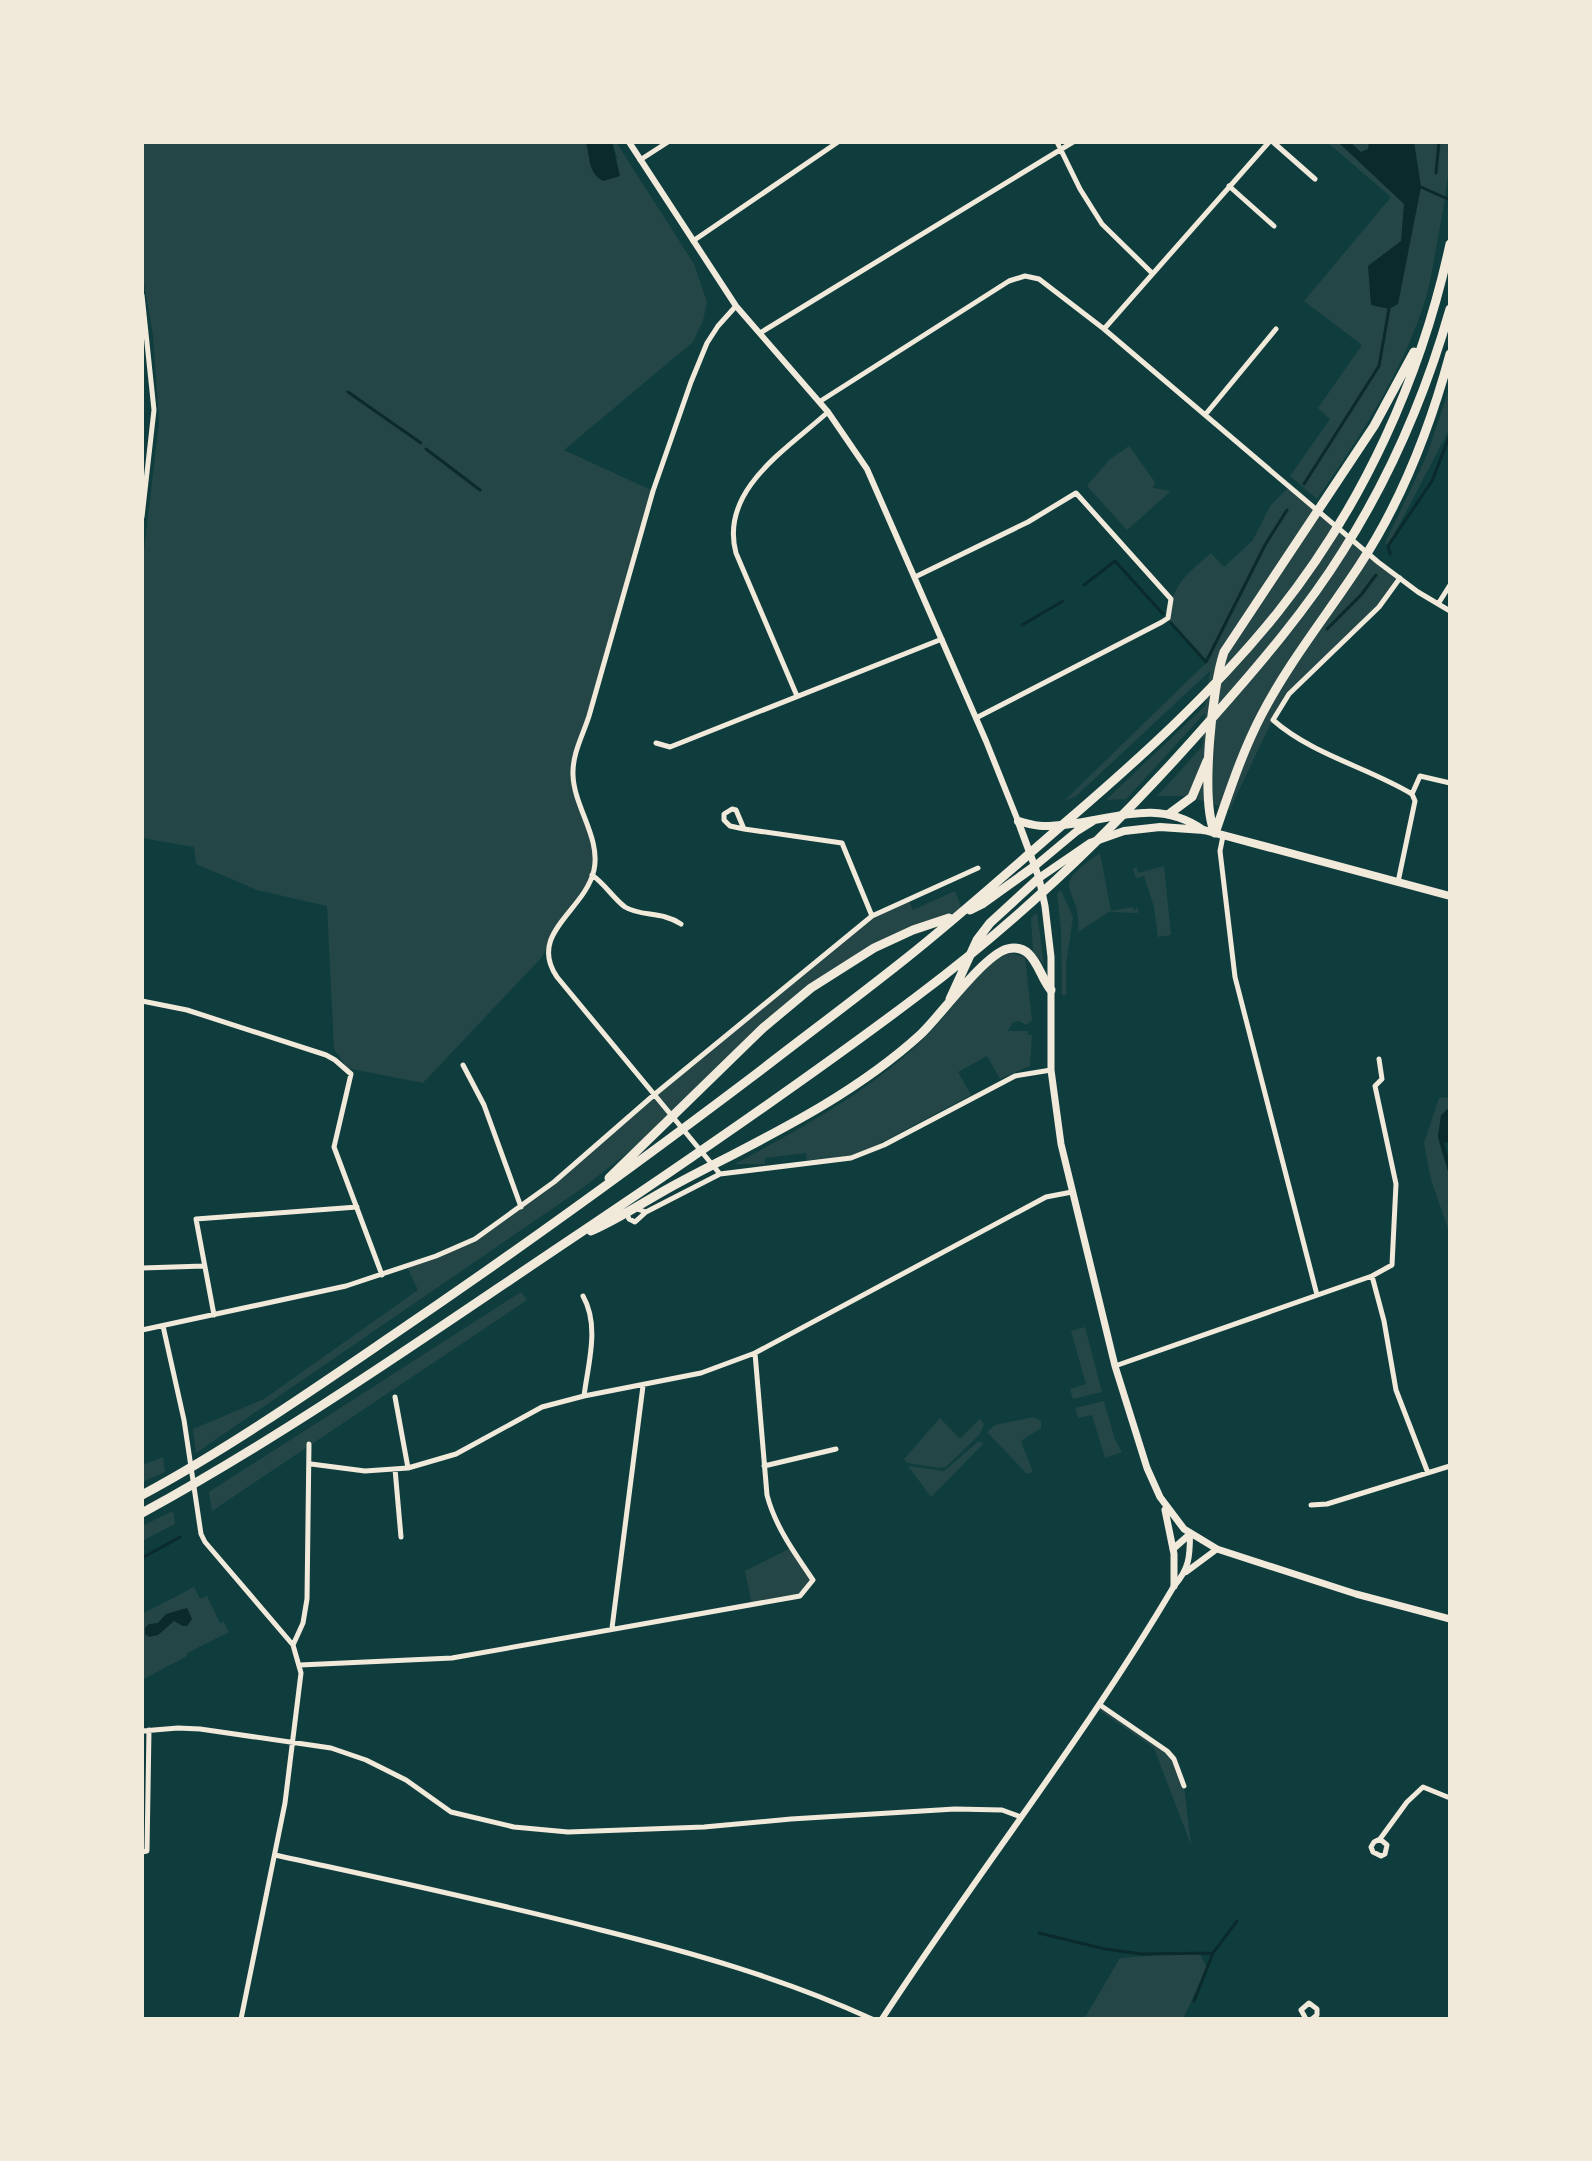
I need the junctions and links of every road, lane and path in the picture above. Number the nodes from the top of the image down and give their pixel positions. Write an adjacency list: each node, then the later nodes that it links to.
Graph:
1 (629, 142): 8 (street)
2 (668, 142): 8 (street)
3 (838, 142): 12 (street)
4 (1057, 142): 7 (street)
5 (1073, 142): 7 (street)
6 (1271, 142): 9 (street); 10 (street)
7 (1061, 150): 14 (street); 21 (street)
8 (640, 160): 12 (street)
9 (1315, 179)
10 (1229, 186): 11 (street); 14 (street)
11 (1274, 226)
12 (693, 241): 16 (street)
13 (1450, 244): 18 (highway)
14 (1152, 273): 19 (street)
15 (142, 295): 27 (street)
16 (736, 306): 21 (street); 49 (street)
17 (1450, 309): 68 (highway)
18 (1428, 328): 38 (highway); 64 (highway)
19 (1104, 329): 23 (street); 25 (street)
20 (1276, 329): 25 (street)
21 (759, 334): 23 (street)
22 (1450, 354): 46 (highway)
23 (819, 402): 24 (street)
24 (828, 412): 29 (street); 35 (street)
25 (1205, 415): 30 (street)
26 (142, 424): 27 (street)
27 (153, 424): 28 (street)
28 (142, 517)
29 (915, 577): 34 (street); 36 (street)
30 (1400, 578): 32 (street); 40 (street)
31 (1450, 585): 32 (street)
32 (1438, 604): 33 (street)
33 (1450, 611)
34 (942, 639): 35 (street); 36 (street)
35 (797, 696): 37 (street)
36 (976, 718): 43 (street)
37 (656, 743)
38 (1210, 750): 41 (highway); 46 (highway)
39 (1450, 783): 40 (street)
40 (1412, 794): 51 (street)
41 (1169, 814): 42 (main road); 45 (main road)
42 (1097, 818): 43 (main road); 47 (main road)
43 (1018, 821): 47 (main road)
44 (744, 829): 44 (street); 53 (street)
45 (1204, 830): 46 (main road); 50 (main road)
46 (1219, 834): 51 (main road); 73 (street)
47 (1035, 866): 50 (main road); 64 (highway)
48 (978, 868): 53 (street)
49 (592, 875): 54 (street); 61 (street)
50 (1039, 878): 55 (main road); 57 (highway)
51 (1398, 883): 52 (main road)
52 (1450, 896)
53 (872, 916): 61 (street)
54 (681, 924)
55 (1051, 990): 57 (highway); 60 (main road)
56 (142, 1001): 65 (street)
57 (945, 1009): 68 (highway)
58 (1379, 1059): 72 (street)
59 (463, 1065): 66 (street)
60 (1051, 1070): 62 (street); 63 (main road)
61 (655, 1094): 62 (street); 66 (street)
62 (720, 1174): 67 (street)
63 (1072, 1192): 78 (street); 79 (main road)
64 (589, 1198): 91 (highway)
65 (357, 1207): 69 (street); 71 (street)
66 (521, 1207): 71 (street)
67 (646, 1212)
68 (566, 1242): 94 (highway)
69 (204, 1266): 70 (street); 75 (street)
70 (142, 1268)
71 (382, 1275): 75 (street)
72 (1372, 1276): 73 (street); 90 (street)
73 (1317, 1295): 79 (street)
74 (583, 1296): 81 (street)
75 (214, 1315): 76 (street)
76 (163, 1326): 77 (street); 103 (street)
77 (142, 1330)
78 (755, 1353): 80 (street); 86 (street)
79 (1115, 1366): 92 (main road)
80 (643, 1386): 81 (street); 102 (street)
81 (584, 1396): 88 (street)
82 (395, 1397): 88 (street)
83 (309, 1444): 85 (street)
84 (836, 1449): 86 (street)
85 (311, 1464): 89 (street); 103 (street)
86 (764, 1466): 102 (street)
87 (1450, 1466): 90 (street)
88 (408, 1468): 89 (street)
89 (395, 1469): 96 (street)
90 (1428, 1473): 93 (street)
91 (142, 1495)
92 (1163, 1502): 95 (main road); 97 (main road)
93 (1311, 1505)
94 (142, 1513)
95 (1190, 1534): 97 (main road); 98 (main road); 99 (street)
96 (401, 1537)
97 (1173, 1549): 100 (main road)
98 (1217, 1549): 99 (street); 101 (main road)
99 (1186, 1572): 100 (street)
100 (1174, 1586): 105 (street)
101 (1450, 1619)
102 (612, 1628): 104 (street)
103 (293, 1645): 104 (street)
104 (300, 1665): 107 (street)
105 (1100, 1705): 108 (street); 110 (street)
106 (146, 1730): 107 (street); 111 (street)
107 (294, 1742): 110 (street); 114 (street)
108 (1184, 1786)
109 (1450, 1798): 112 (street)
110 (1021, 1817): 117 (street)
111 (144, 1832): 113 (street)
112 (1380, 1839)
113 (142, 1852)
114 (275, 1855): 115 (street); 116 (street)
115 (241, 2019)
116 (872, 2019)
117 (882, 2019)

